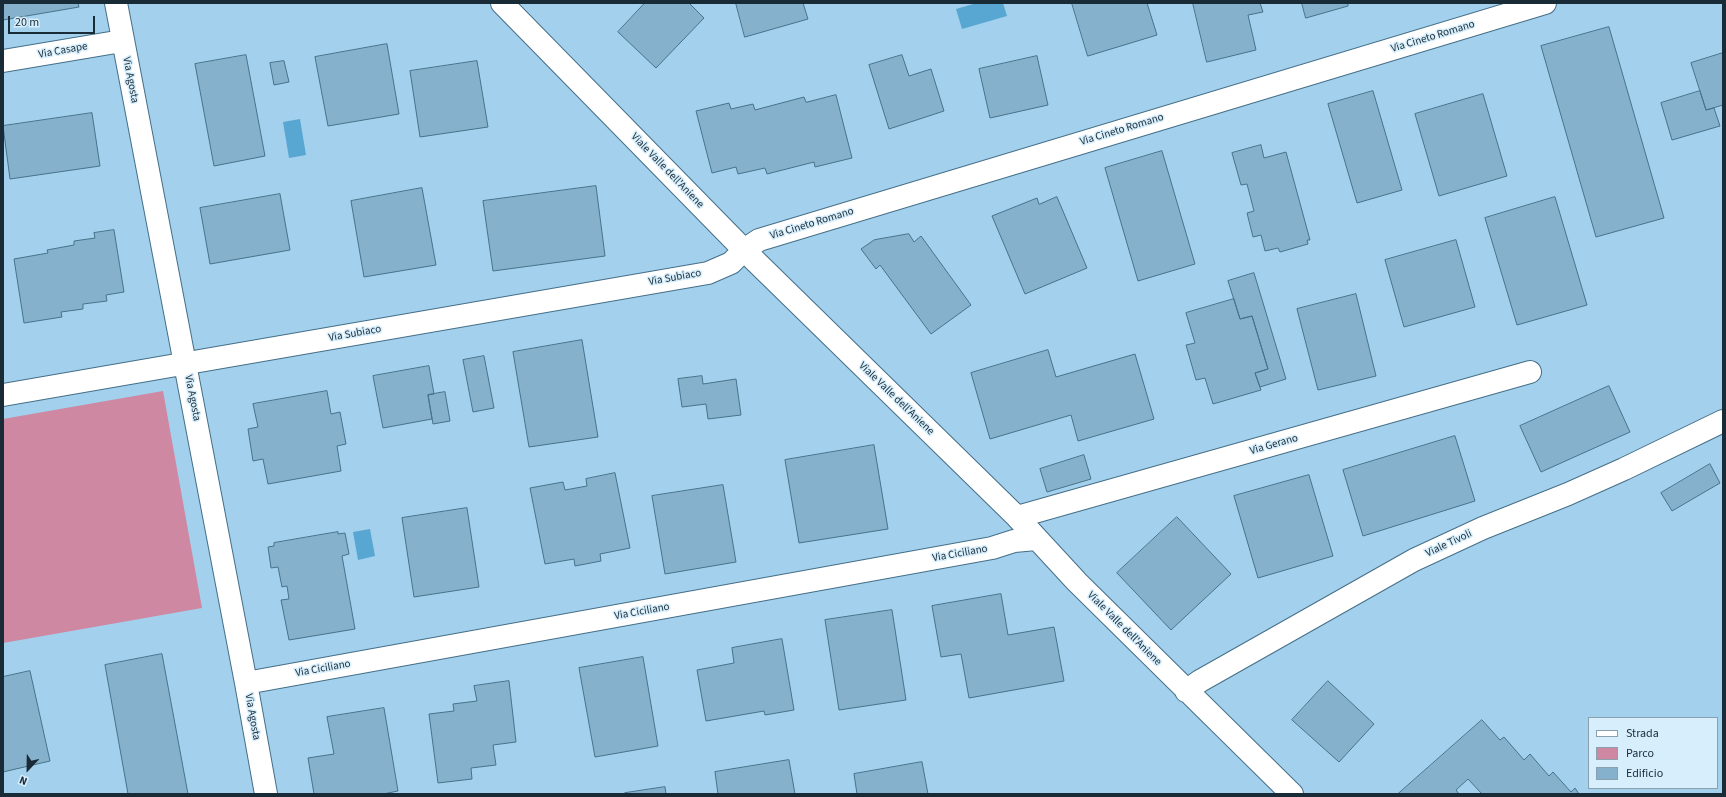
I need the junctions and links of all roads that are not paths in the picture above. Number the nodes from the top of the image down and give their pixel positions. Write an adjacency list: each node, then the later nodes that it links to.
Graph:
1 (116, 3): 4 (street, Via Agosta)
2 (502, 3): 6 (street, Viale Valle dell'Aniene)
3 (1545, 3): 6 (street, Via Cineto Romano)
4 (122, 41): 5 (street, Via Casape); 8 (street, Via Agosta)
5 (3, 61)
6 (744, 250): 7 (street, Via Cineto Romano); 12 (street, Viale Valle dell'Aniene)
7 (708, 273): 8 (street, Via Subiaco)
8 (185, 364): 10 (street, Via Subiaco); 14 (street, Via Agosta)
9 (1530, 372): 12 (street, Via Gerano)
10 (3, 396)
11 (1723, 421): 15 (street, Viale Tivoli)
12 (1017, 517): 13 (street, Viale Valle dell'Aniene)
13 (1036, 539): 14 (street, Via Ciciliano); 15 (street, Viale Valle dell'Aniene)
14 (246, 683): 16 (street, Via Agosta)
15 (1186, 691): 17 (street, Viale Valle dell'Aniene)
16 (266, 794)
17 (1292, 794)

